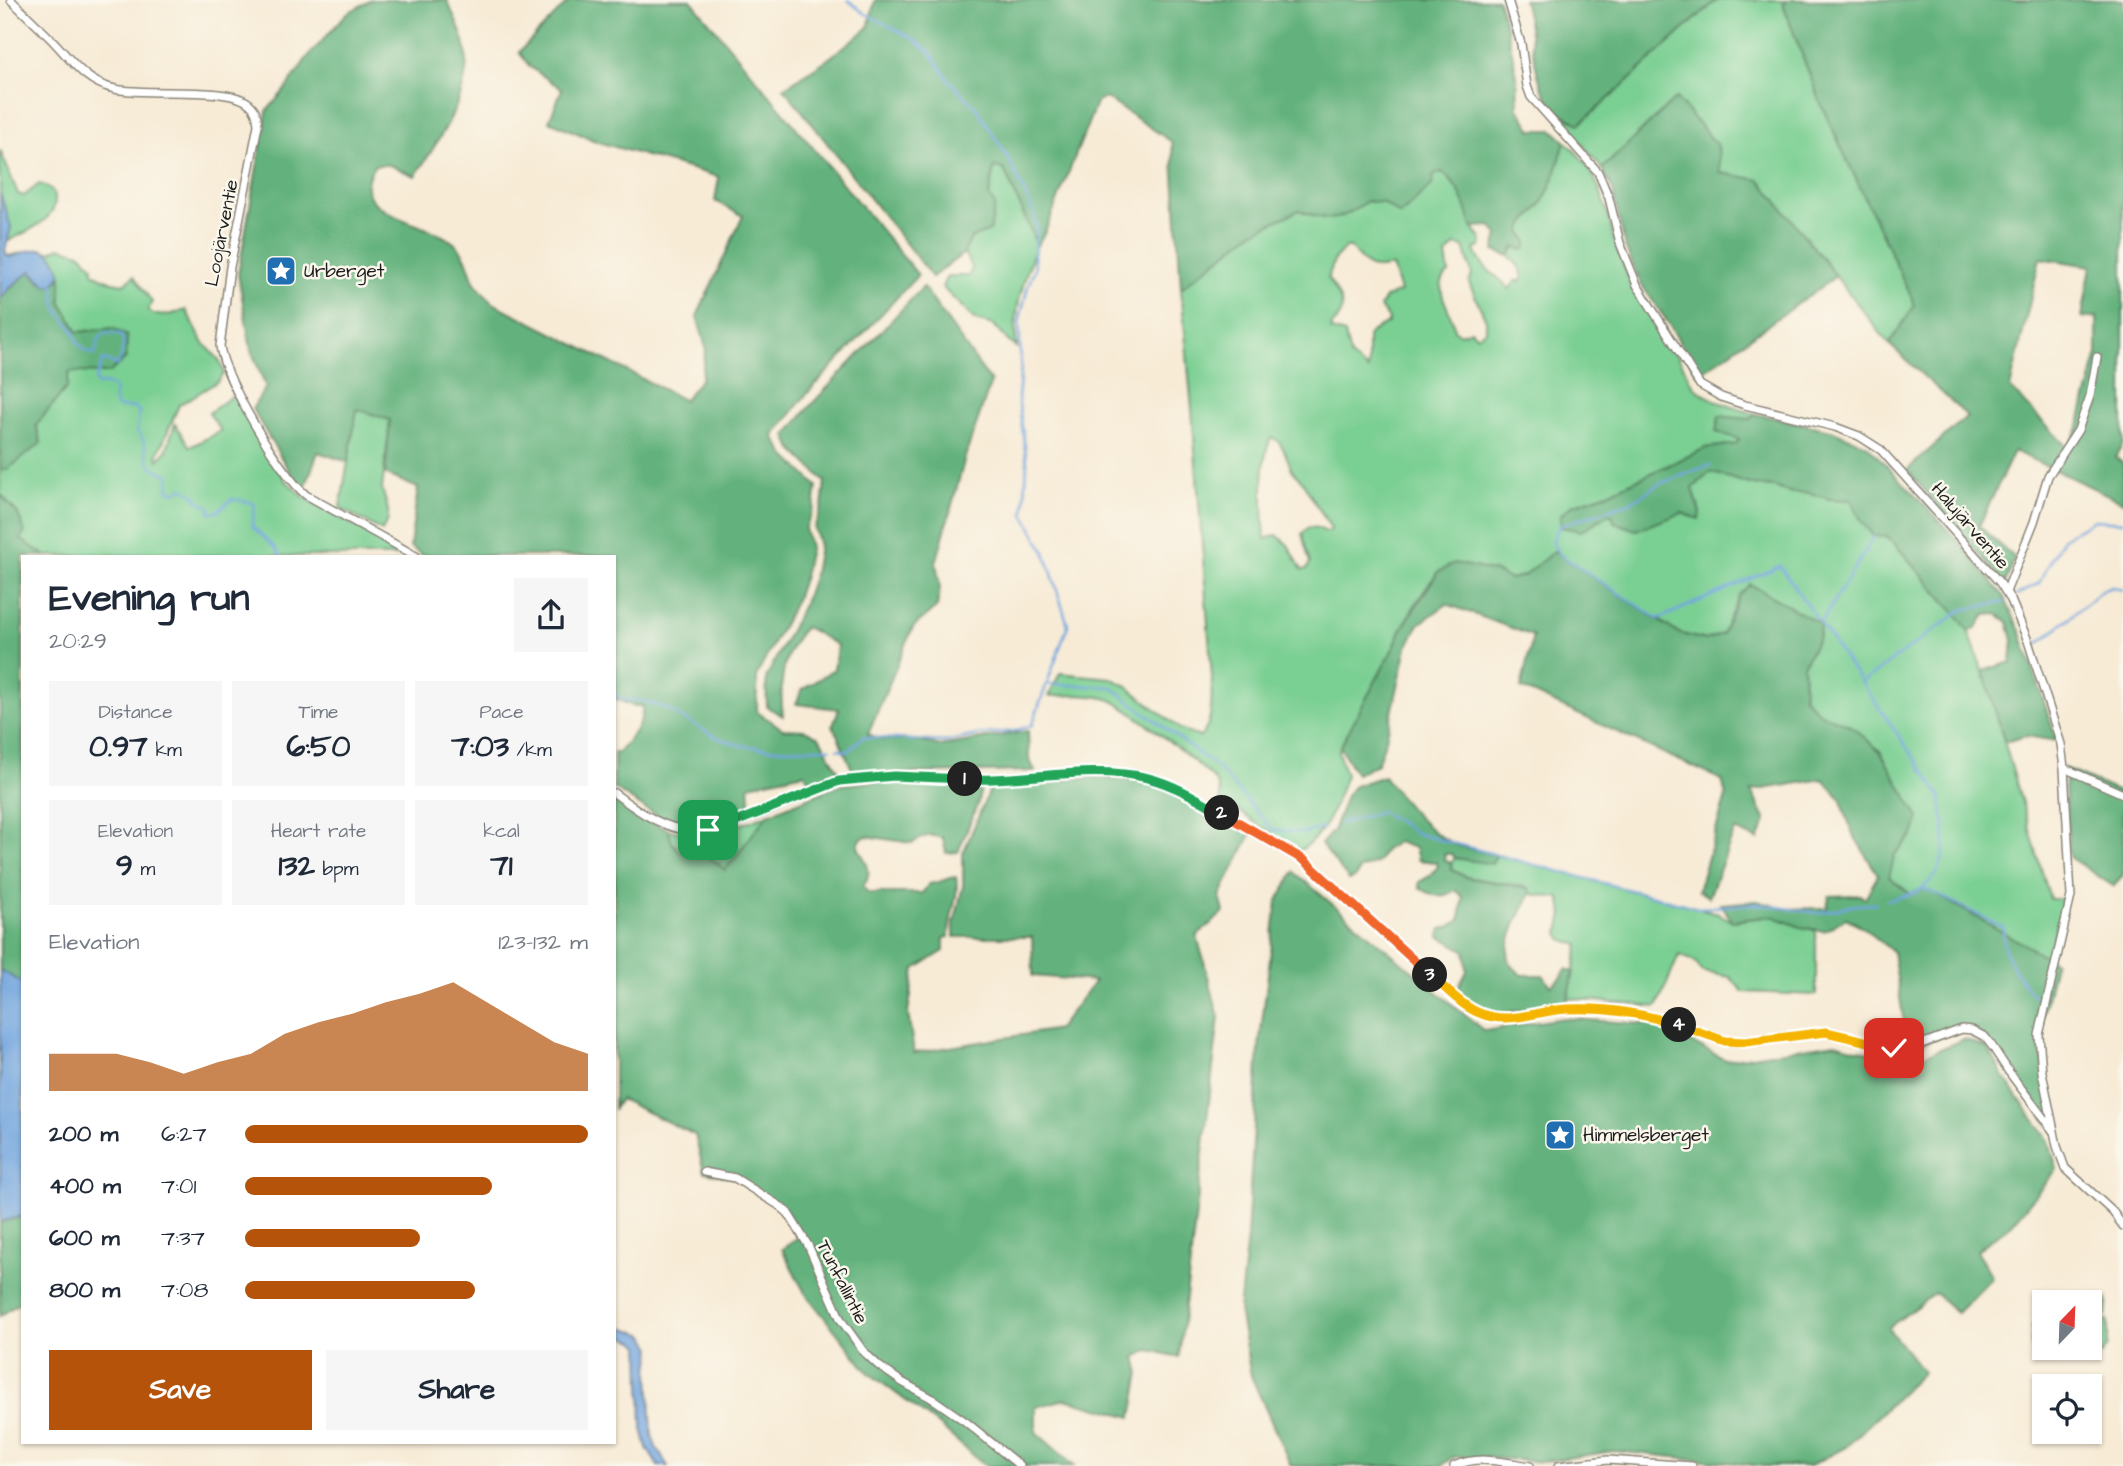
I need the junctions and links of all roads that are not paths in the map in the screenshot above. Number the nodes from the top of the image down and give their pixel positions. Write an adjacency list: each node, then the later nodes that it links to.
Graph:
1 (11, 0): 4 (street, Loojärventie)
2 (1508, 0): 5 (street, Halujärventie)
3 (2097, 357): 5 (street)
4 (414, 555)
5 (2006, 592): 6 (street, Halujärventie)
6 (2064, 768): 8 (street); 9 (street, Halujärventie)
7 (616, 794): 9 (street)
8 (2123, 794)
9 (2054, 1132): 11 (street, Halujärventie)
10 (704, 1172): 12 (street, Tunfallintie)
11 (2123, 1226)
12 (1020, 1466)
13 (1454, 1466): 14 (street)
14 (1530, 1466)
15 (1558, 1466): 16 (street)
16 (1692, 1466)

